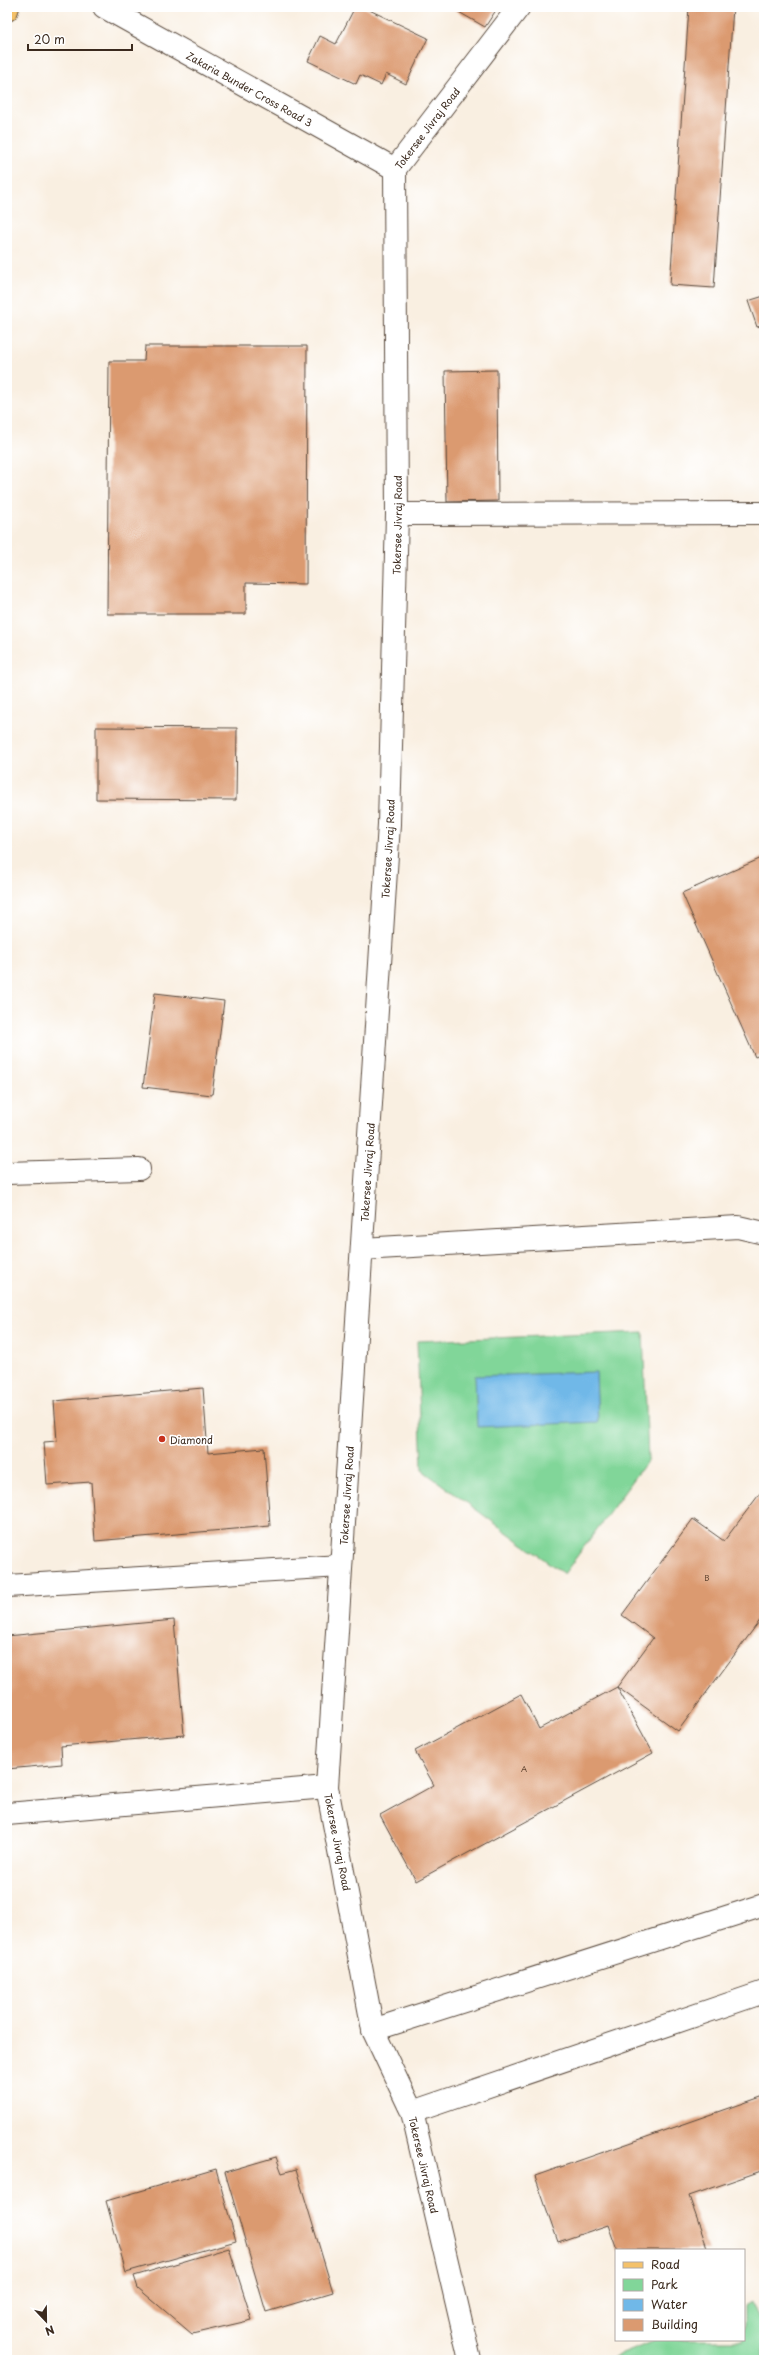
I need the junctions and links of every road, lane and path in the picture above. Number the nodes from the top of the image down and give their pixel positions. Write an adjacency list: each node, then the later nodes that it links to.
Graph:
1 (104, 7): 3 (street, Zakaria Bunder Cross Road 3)
2 (519, 7): 3 (street, Tokersee Jivraj Road)
3 (395, 169): 5 (street, Tokersee Jivraj Road)
4 (764, 513): 5 (street)
5 (397, 514): 9 (street, Tokersee Jivraj Road)
6 (139, 1169): 7 (street)
7 (7, 1173)
8 (764, 1233): 9 (street)
9 (362, 1249): 10 (street, Tokersee Jivraj Road)
10 (341, 1566): 11 (street); 12 (street, Tokersee Jivraj Road)
11 (7, 1586)
12 (328, 1787): 13 (street); 16 (street, Tokersee Jivraj Road)
13 (7, 1814)
14 (764, 1905): 16 (street)
15 (764, 1992): 17 (street)
16 (373, 2030): 17 (street, Tokersee Jivraj Road)
17 (412, 2112): 18 (street, Tokersee Jivraj Road)
18 (470, 2360)

